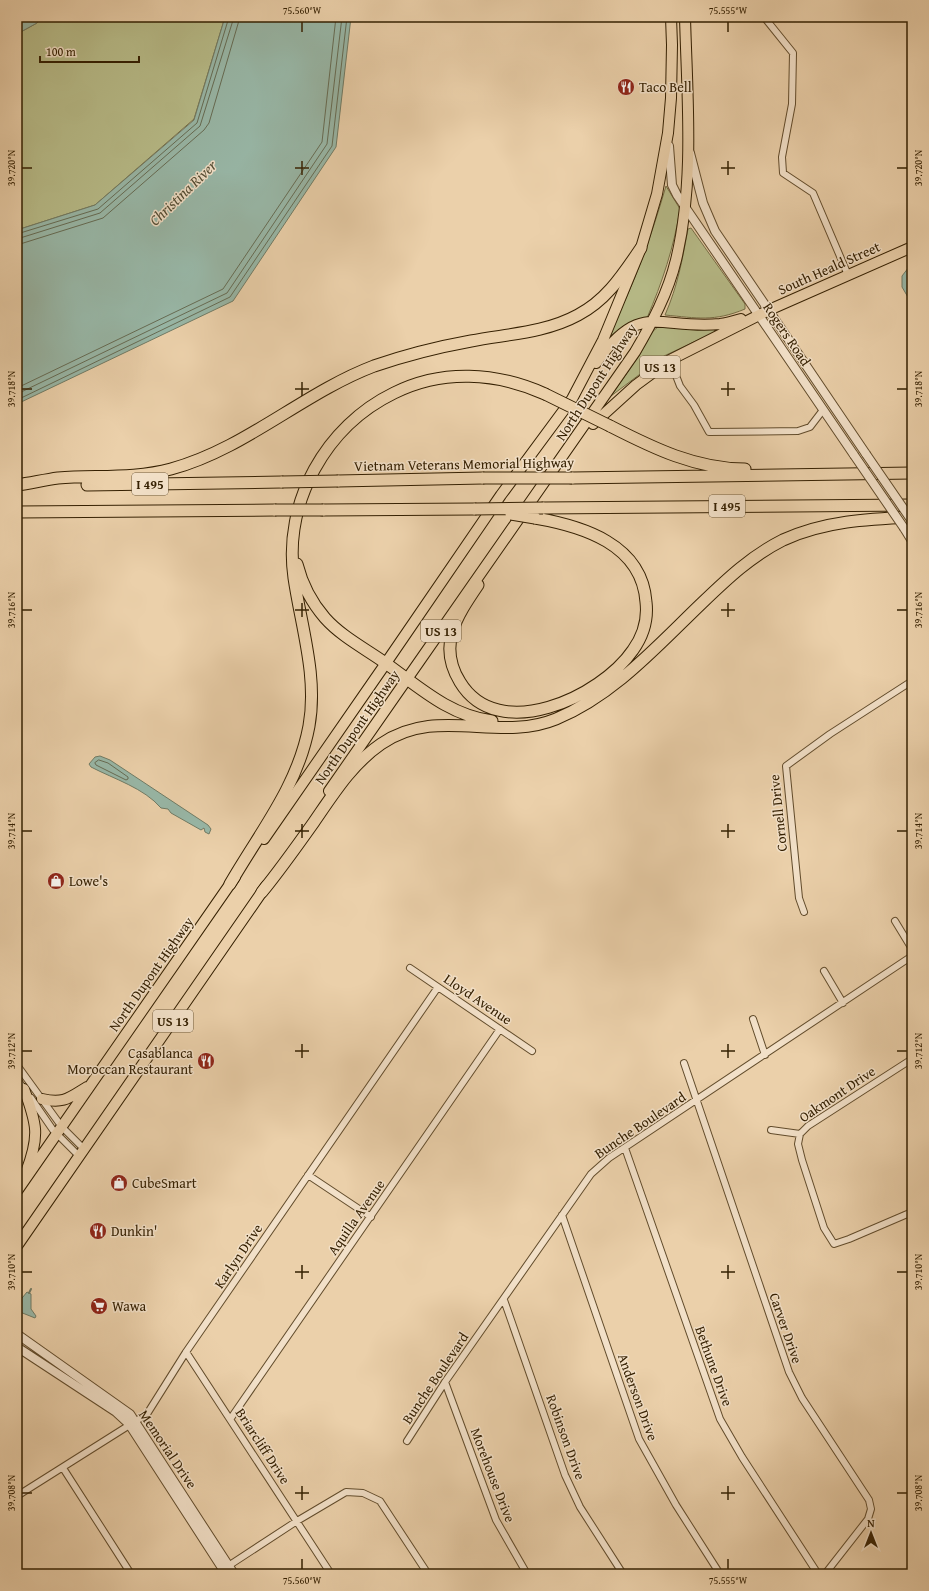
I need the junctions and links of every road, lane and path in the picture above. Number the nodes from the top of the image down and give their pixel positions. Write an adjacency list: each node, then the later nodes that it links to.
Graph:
1 (671, 17): 4 (main road, North Dupont Highway)
2 (685, 17): 5 (main road, North Dupont Highway)
3 (764, 17): 9 (street)
4 (668, 133): 6 (street, Rogers Road); 8 (main road, North Dupont Highway)
5 (688, 142): 6 (main road, North Dupont Highway); 10 (street, Rogers Road)
6 (686, 209): 11 (street, Rogers Road); 12 (main road, North Dupont Highway)
7 (912, 247): 9 (main road, South Heald Street / US 13)
8 (641, 248): 14 (main road, North Dupont Highway); 19 (highway)
9 (848, 275): 10 (main road, South Heald Street / US 13)
10 (769, 310): 11 (main road, South Heald Street / US 13); 24 (street, Rogers Road, bridge)
11 (758, 316): 12 (main road, South Heald Street / US 13); 13 (main road, South Heald Street / US 13); 15 (street, Rogers Road)
12 (653, 320): 14 (main road, South Heald Street / US 13); 16 (main road, North Dupont Highway)
13 (670, 360): 15 (street); 16 (main road, South Heald Street / US 13)
14 (572, 399): 28 (main road, North Dupont Highway / US 13)
15 (823, 410): 26 (street, Rogers Road, bridge)
16 (575, 440): 27 (main road, North Dupont Highway / US 13)
17 (912, 473): 18 (highway, Vietnam Veterans Memorial Highway / I 495)
18 (825, 474): 19 (highway, Vietnam Veterans Memorial Highway / I 495, bridge); 25 (highway, bridge)
19 (17, 485)
20 (912, 505): 21 (highway, I 495, bridge)
21 (475, 509): 22 (highway, I 495, bridge); 27 (highway, bridge)
22 (17, 512)
23 (912, 517): 31 (highway)
24 (912, 521)
25 (294, 531): 28 (highway); 32 (highway)
26 (912, 541)
27 (475, 583): 29 (main road, North Dupont Highway / US 13)
28 (386, 663): 29 (highway); 32 (main road, North Dupont Highway / US 13)
29 (407, 679): 31 (highway); 33 (main road, North Dupont Highway / US 13)
30 (912, 681): 34 (street, Cornell Drive)
31 (563, 715): 33 (highway)
32 (230, 884): 50 (main road, North Dupont Highway / US 13)
33 (262, 892): 58 (main road, North Dupont Highway / US 13)
34 (804, 912)
35 (895, 921): 36 (street)
36 (912, 949)
37 (912, 956): 41 (street, Bunche Boulevard)
38 (410, 968): 40 (street, Lloyd Avenue)
39 (824, 971): 41 (street)
40 (438, 987): 43 (street, Lloyd Avenue); 59 (street, Karlyn Drive)
41 (843, 1003): 45 (street, Bunche Boulevard)
42 (753, 1019): 45 (street)
43 (500, 1029): 44 (street, Lloyd Avenue); 63 (street, Aquilla Avenue)
44 (532, 1051)
45 (765, 1055): 53 (street, Bunche Boulevard)
46 (912, 1059): 56 (street, Oakmont Drive)
47 (684, 1063): 53 (street, Carver Drive)
48 (17, 1065): 52 (street)
49 (17, 1079): 51 (street)
50 (92, 1083): 52 (main road); 54 (main road, North Dupont Highway / US 13)
51 (24, 1089): 54 (street); 60 (main road)
52 (42, 1099): 54 (street)
53 (696, 1102): 57 (street, Bunche Boulevard); 86 (street, Carver Drive)
54 (59, 1130): 58 (street); 60 (main road, North Dupont Highway / US 13)
55 (771, 1130): 56 (street, Oakmont Drive)
56 (800, 1134): 61 (street)
57 (625, 1148): 62 (street, Bunche Boulevard); 85 (street, Bethune Drive)
58 (82, 1153): 64 (main road, North Dupont Highway / US 13)
59 (308, 1175): 63 (street); 68 (street, Karlyn Drive)
60 (18, 1190)
61 (912, 1212)
62 (562, 1215): 65 (street, Bunche Boulevard); 84 (street, Anderson Drive)
63 (371, 1217): 70 (street, Aquilla Avenue)
64 (17, 1246)
65 (504, 1300): 69 (street, Bunche Boulevard); 83 (street, Robinson Drive)
66 (17, 1334): 71 (street, Memorial Drive)
67 (17, 1347): 71 (street, Memorial Drive)
68 (186, 1352): 70 (street, Briarcliff Drive); 71 (street, Karlyn Drive)
69 (445, 1382): 72 (street, Bunche Boulevard); 82 (street, Morehouse Drive)
70 (231, 1418): 75 (street, Briarcliff Drive)
71 (132, 1423): 73 (street, Karlyn Drive); 76 (street, Memorial Drive)
72 (408, 1442)
73 (63, 1468): 74 (street, Karlyn Drive); 77 (street)
74 (17, 1496)
75 (297, 1520): 76 (street); 80 (street, Briarcliff Drive); 81 (street)
76 (226, 1570): 78 (street); 79 (street, Memorial Drive)
77 (131, 1574)
78 (216, 1574)
79 (234, 1574)
80 (331, 1574)
81 (428, 1574)
82 (527, 1574)
83 (623, 1574)
84 (720, 1574)
85 (818, 1574)
86 (825, 1574)

